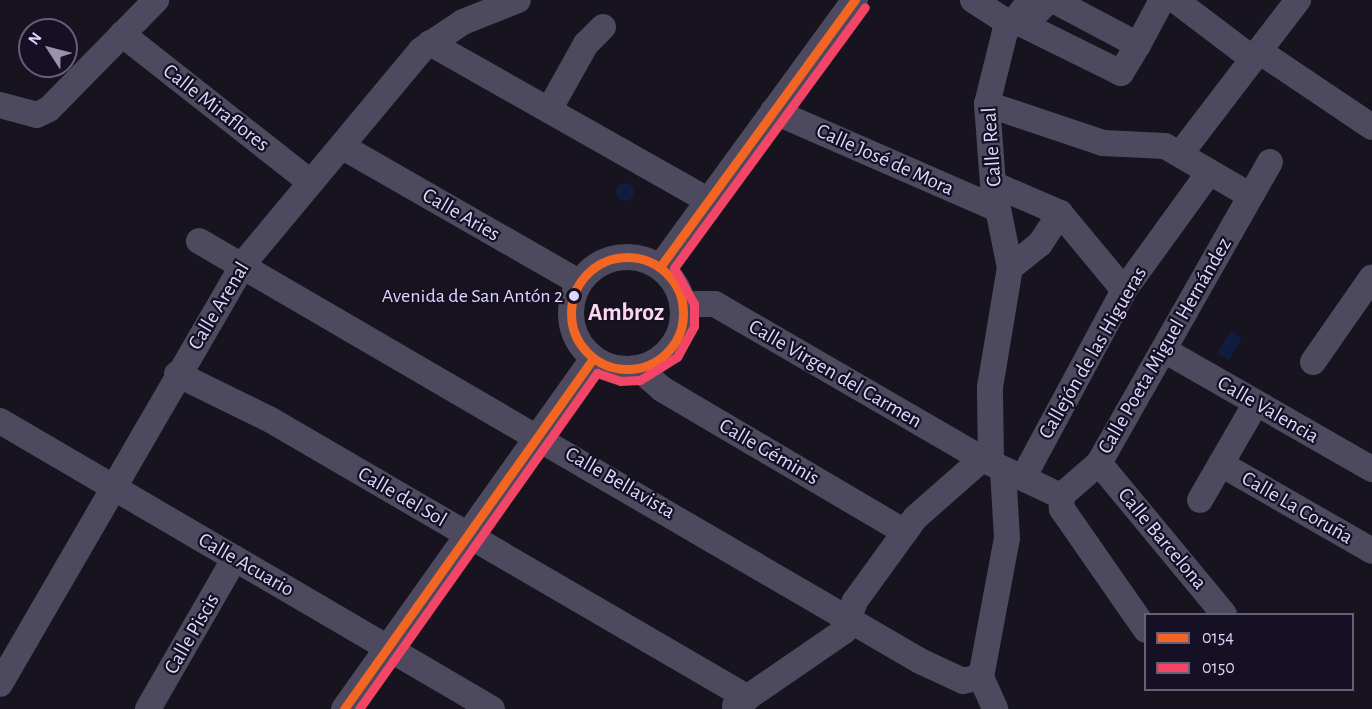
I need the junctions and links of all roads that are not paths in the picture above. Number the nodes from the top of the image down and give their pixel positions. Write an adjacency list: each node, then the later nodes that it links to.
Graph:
1 (156, 0): 12 (street)
2 (518, 0): 13 (street, Calle Arenal)
3 (855, 0): 19 (street)
4 (973, 0): 10 (street)
5 (1031, 0): 10 (street, Calle Real)
6 (1051, 0): 14 (street); 14 (street)
7 (1162, 0): 14 (street)
8 (1174, 0): 15 (street)
9 (1298, 0): 15 (street)
10 (1010, 24): 16 (street, Calle Real)
11 (603, 27): 18 (street)
12 (122, 34): 17 (street); 25 (street, Calle Miraflores)
13 (430, 43): 18 (street); 21 (street, Calle Arenal)
14 (1138, 45)
15 (1256, 55): 20 (street); 22 (street)
16 (987, 104): 22 (street); 26 (street, Calle Real)
17 (0, 105)
18 (549, 110): 28 (street)
19 (773, 111): 26 (street, Calle José de Mora); 28 (street)
20 (1372, 127)
21 (343, 147): 25 (street, Calle Arenal); 35 (street, Calle Aries)
22 (1181, 153): 24 (street)
23 (1270, 162): 27 (street, Calle Poeta Miguel Hernández)
24 (1209, 174): 27 (street); 36 (street, Callejón de las Higueras)
25 (310, 182): 31 (street, Calle Arenal)
26 (995, 196): 29 (street, Calle José de Mora); 33 (street, Calle Real)
27 (1251, 196): 38 (street, Calle Poeta Miguel Hernández)
28 (709, 201): 32 (street)
29 (1060, 213): 33 (street); 36 (street)
30 (200, 241): 31 (street, Calle Bellavista)
31 (243, 264): 42 (street, Calle Arenal); 45 (street, Calle Bellavista)
32 (660, 267): 35 (street); 37 (street)
33 (1010, 268): 48 (street, Calle Real)
34 (1372, 277): 40 (street)
35 (579, 282): 39 (street)
36 (1124, 290): 48 (street, Callejón de las Higueras)
37 (682, 304): 41 (street); 48 (street, Calle Virgen del Carmen)
38 (1164, 350): 43 (street, Calle Valencia); 46 (street, Calle Poeta Miguel Hernández)
39 (593, 358): 41 (street); 45 (street)
40 (1313, 362)
41 (638, 368): 53 (street, Calle Géminis)
42 (177, 374): 50 (street, Calle Arenal); 54 (street, Calle del Sol)
43 (1256, 403): 47 (street, Calle La Coruña); 49 (street, Calle Valencia)
44 (0, 421): 50 (street, Calle Acuario)
45 (536, 434): 54 (street); 58 (street, Calle Bellavista)
46 (1099, 463): 51 (street, Calle Poeta Miguel Hernández); 57 (street, Calle Barcelona)
47 (1221, 464): 52 (street, Calle La Coruña); 55 (street, Calle La Coruña)
48 (1000, 467): 51 (street); 53 (street); 61 (street, Calle Real)
49 (1372, 469)
50 (114, 488): 56 (street, Calle Acuario); 62 (street, Calle Arenal)
51 (1061, 496): 59 (street)
52 (1200, 500)
53 (904, 532): 58 (street)
54 (466, 534): 60 (street); 63 (street, Calle del Sol)
55 (1372, 551)
56 (235, 558): 60 (street, Calle Acuario); 64 (street, Calle Piscis)
57 (1222, 613)
58 (852, 618): 61 (street, Calle Bellavista); 63 (street)
59 (1144, 627)
60 (388, 647): 65 (street); 66 (street, Calle Acuario)
61 (981, 677): 67 (street)
62 (0, 684)
63 (740, 705)
64 (148, 709)
65 (344, 709)
66 (492, 709)
67 (994, 709)

